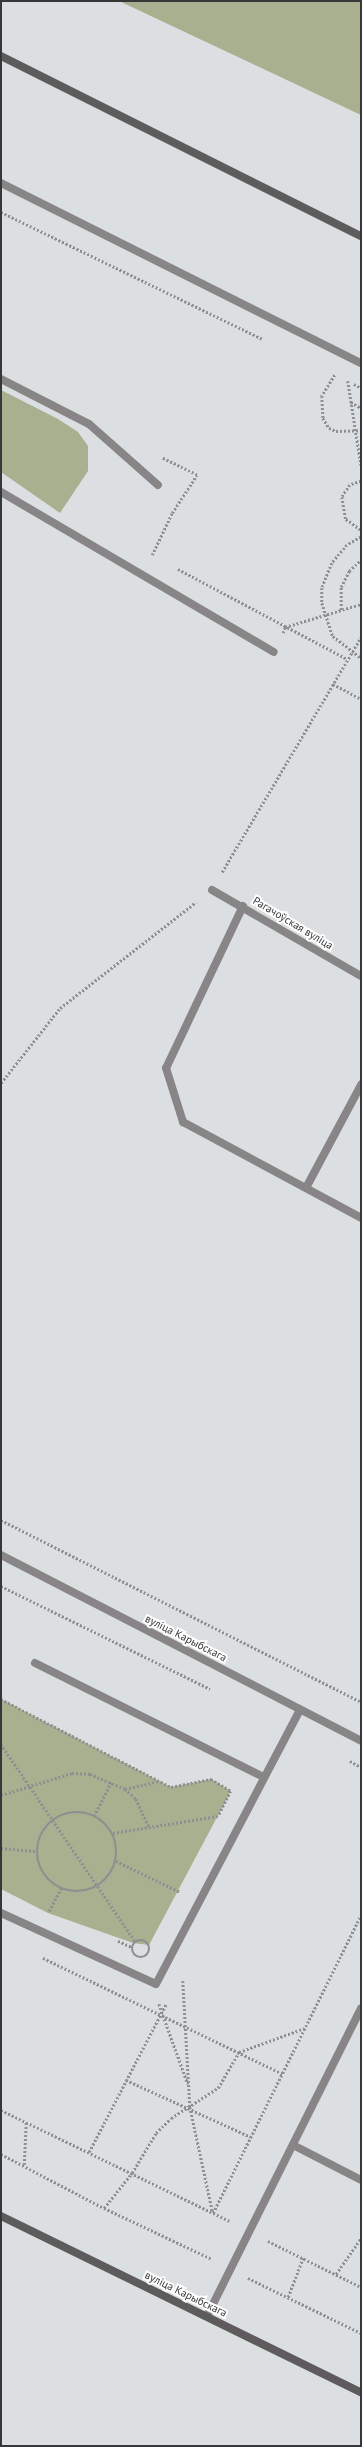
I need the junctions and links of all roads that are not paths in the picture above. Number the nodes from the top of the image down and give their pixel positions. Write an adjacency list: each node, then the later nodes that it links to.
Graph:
1 (1, 56): 3 (street)
2 (1, 182): 4 (street)
3 (361, 236)
4 (361, 363)
5 (1, 379): 6 (street)
6 (158, 485)
7 (1, 492): 8 (street)
8 (274, 652)
9 (212, 890): 10 (street, Рагачоўская вуліца)
10 (243, 906): 11 (street, Рагачоўская вуліца); 13 (street)
11 (361, 976)
12 (361, 1086): 13 (street)
13 (307, 1186): 14 (street)
14 (361, 1218)
15 (1, 1555): 17 (street, вуліца Карыбскага)
16 (35, 1663): 19 (street)
17 (300, 1710): 18 (street, вуліца Карыбскага); 19 (street)
18 (361, 1741)
19 (264, 1777): 20 (street)
20 (1, 1913)
21 (361, 2008): 22 (street)
22 (293, 2145): 23 (street); 25 (street)
23 (361, 2180)
24 (1, 2216): 25 (street, вуліца Карыбскага)
25 (207, 2316): 26 (street, вуліца Карыбскага)
26 (361, 2392)

